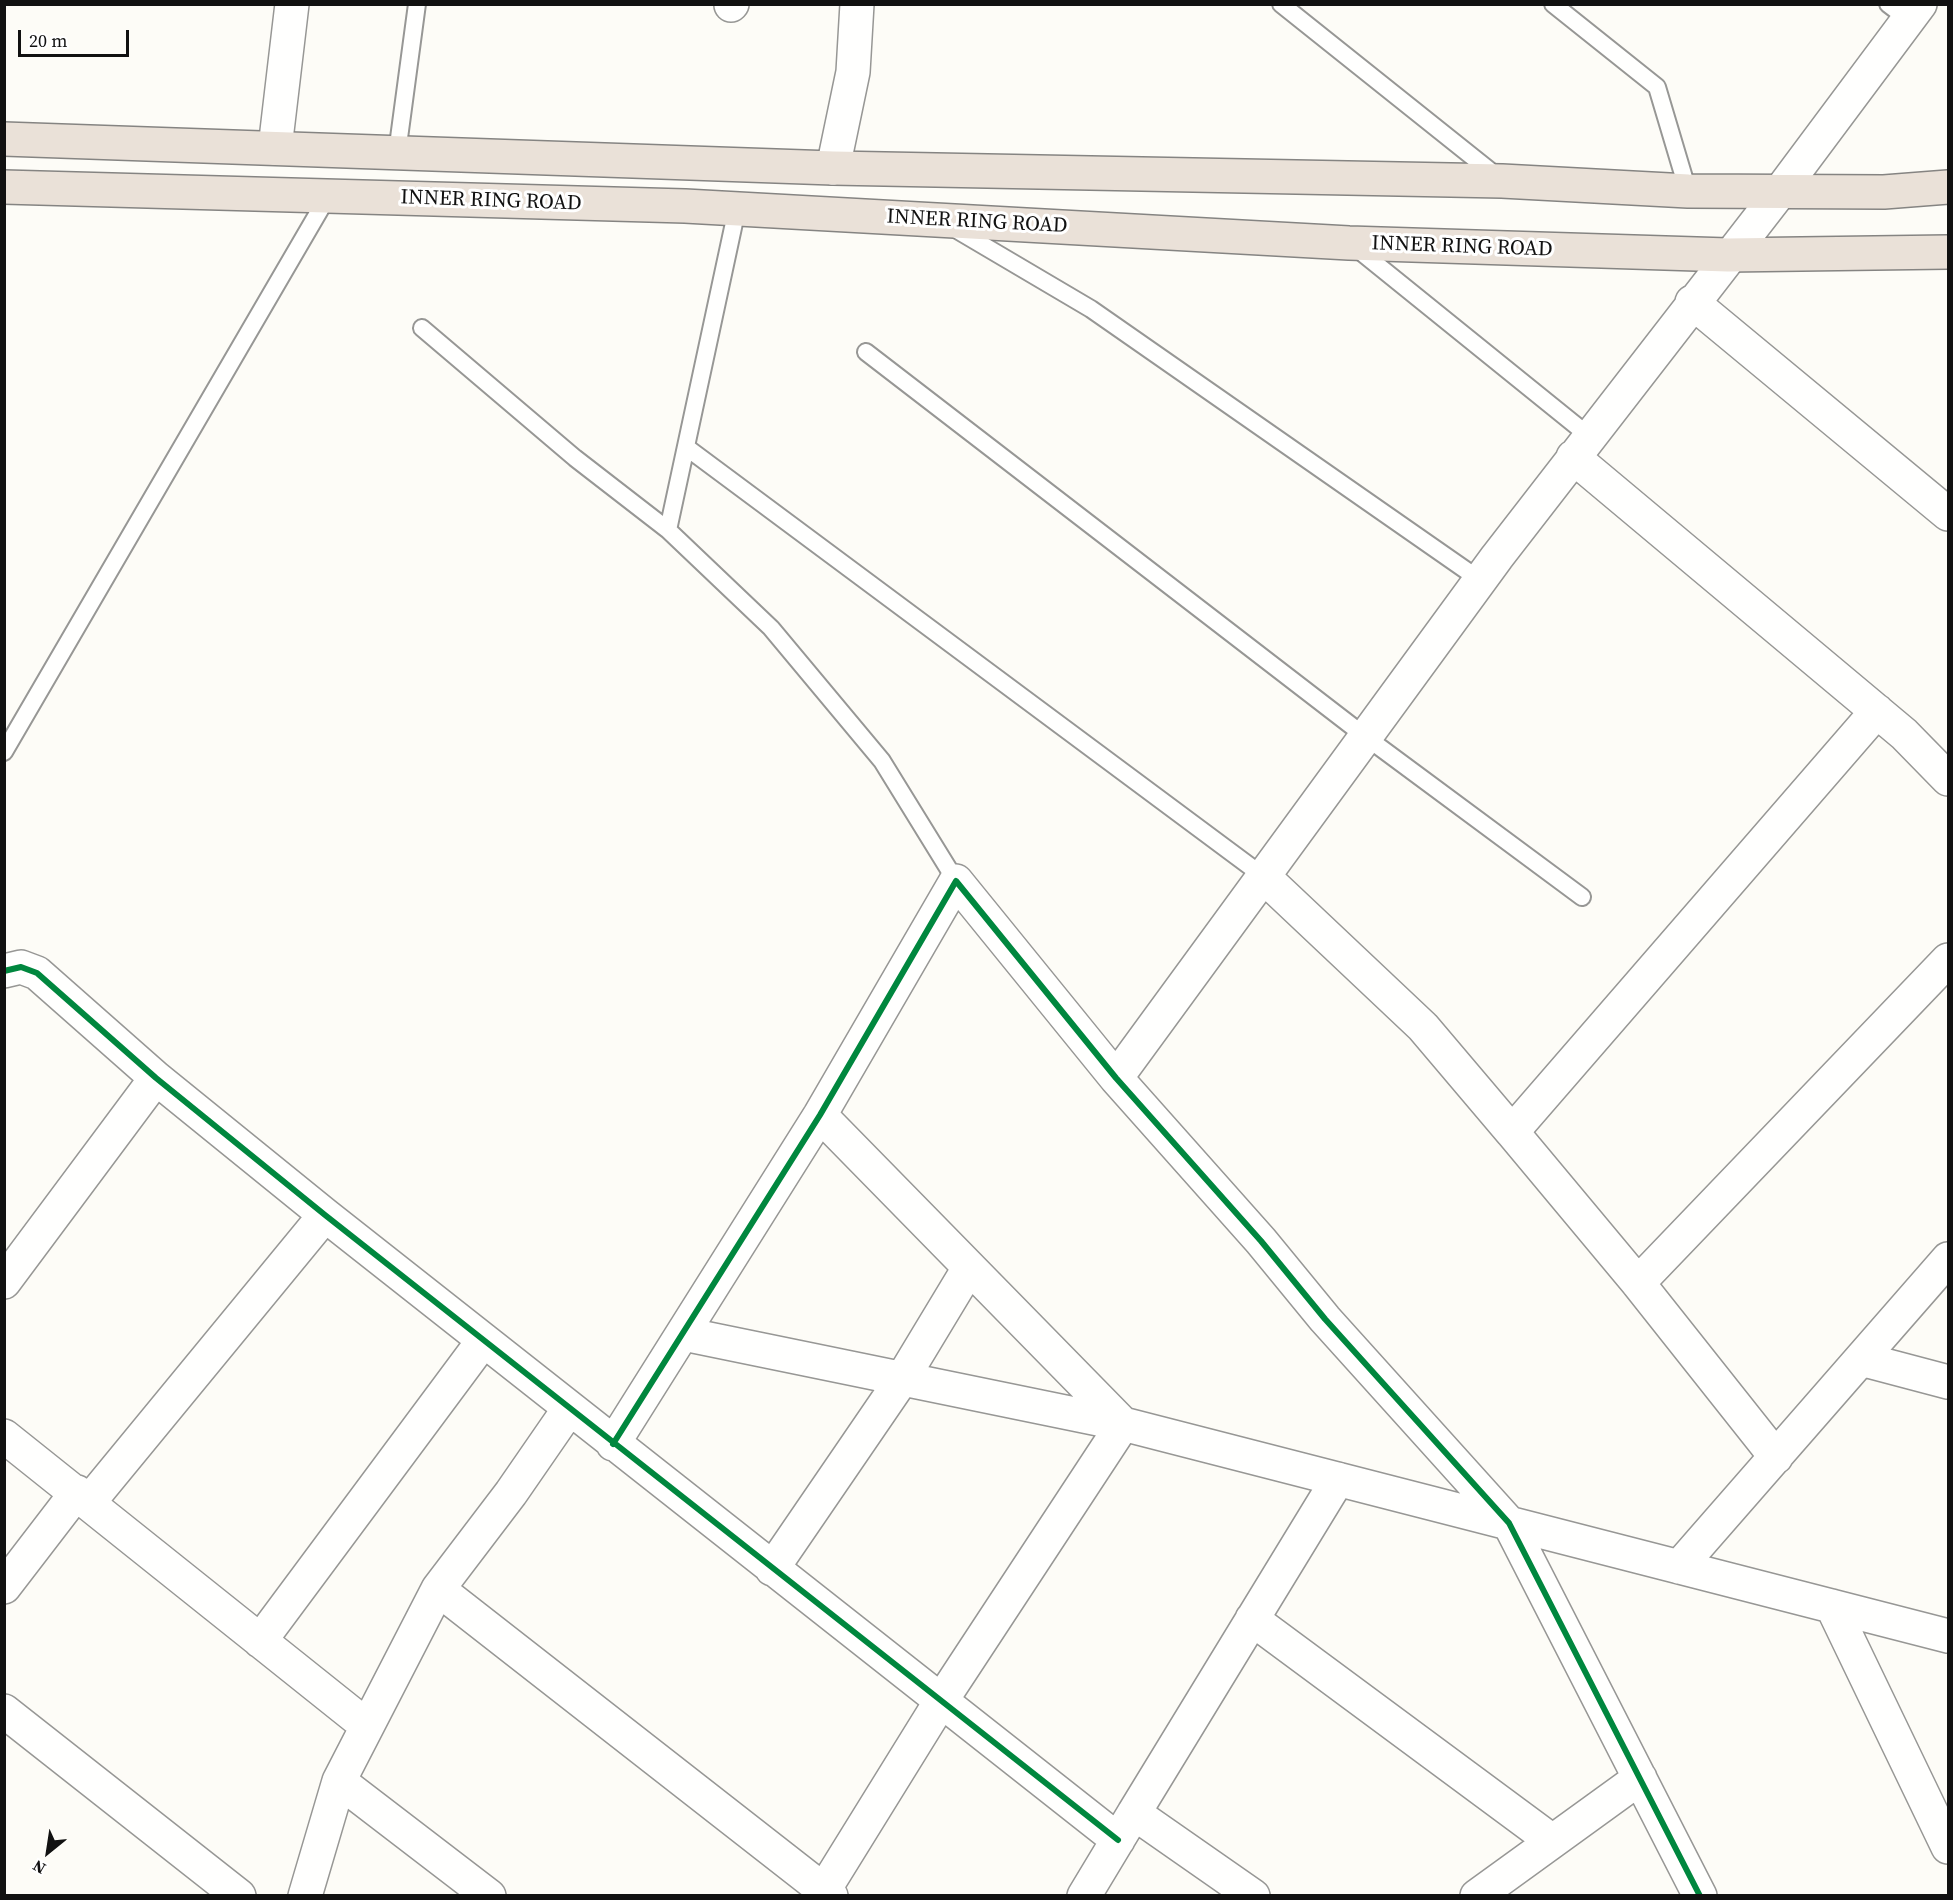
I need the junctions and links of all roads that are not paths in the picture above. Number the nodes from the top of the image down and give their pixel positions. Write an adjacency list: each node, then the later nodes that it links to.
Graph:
1 (292, 4): 8 (street)
2 (417, 4): 9 (lane)
3 (857, 4): 10 (street)
4 (1281, 4): 11 (lane)
5 (1553, 4): 14 (lane)
6 (1906, 10): 15 (street)
7 (5, 138): 8 (highway)
8 (275, 148): 9 (highway)
9 (397, 153): 10 (highway)
10 (833, 168): 11 (highway)
11 (1502, 181): 14 (highway)
12 (4, 187): 16 (highway, INNER RING ROAD)
13 (1948, 187): 15 (highway)
14 (1688, 191): 15 (highway)
15 (1779, 193): 20 (street)
16 (328, 196): 17 (highway, INNER RING ROAD); 32 (lane)
17 (737, 209): 18 (highway, INNER RING ROAD); 25 (lane)
18 (941, 220): 19 (highway, INNER RING ROAD); 29 (lane)
19 (1349, 243): 20 (highway, INNER RING ROAD); 26 (lane)
20 (1728, 255): 21 (highway, INNER RING ROAD); 22 (street)
21 (1943, 257)
22 (1692, 302): 26 (street); 27 (street)
23 (422, 328): 28 (lane)
24 (866, 352): 31 (lane)
25 (686, 447): 28 (lane); 34 (lane)
26 (1581, 447): 29 (street); 30 (street)
27 (1948, 514)
28 (668, 530): 35 (lane)
29 (1480, 580): 31 (street)
30 (1876, 711): 33 (street); 42 (street)
31 (1366, 736): 34 (street); 36 (lane)
32 (4, 752)
33 (1948, 779)
34 (1263, 876): 40 (street); 42 (street)
35 (956, 881): 40 (street); 41 (street)
36 (1582, 897)
37 (1948, 960): 47 (street)
38 (4, 971): 39 (street)
39 (156, 1078): 43 (street); 45 (street)
40 (1116, 1078): 60 (street)
41 (820, 1115): 46 (street); 48 (street)
42 (1512, 1132): 47 (street)
43 (325, 1215): 49 (street); 59 (street)
44 (1948, 1259): 50 (street)
45 (9, 1265)
46 (969, 1268): 51 (street); 54 (street)
47 (1638, 1283): 57 (street)
48 (684, 1334): 51 (street); 56 (street)
49 (483, 1341): 53 (street); 68 (street)
50 (1861, 1359): 52 (street); 57 (street)
51 (902, 1379): 54 (street); 62 (street)
52 (1948, 1382)
53 (569, 1409): 56 (street); 64 (street)
54 (1123, 1424): 58 (street); 69 (street)
55 (4, 1436): 59 (street)
56 (613, 1443): 62 (street)
57 (1776, 1456): 61 (street)
58 (1338, 1479): 60 (street); 66 (street)
59 (83, 1497): 63 (street); 68 (street)
60 (1509, 1523): 61 (street); 72 (street)
61 (1679, 1567): 65 (street)
62 (772, 1569): 69 (street)
63 (4, 1587)
64 (438, 1589): 71 (street); 77 (street)
65 (1832, 1606): 67 (street); 76 (street)
66 (1252, 1619): 74 (street); 75 (street)
67 (1948, 1636)
68 (260, 1641): 71 (street)
69 (941, 1701): 74 (street); 77 (street)
70 (4, 1711): 78 (street)
71 (367, 1726): 73 (street)
72 (1640, 1778): 75 (street); 84 (street)
73 (339, 1781): 79 (street); 80 (street)
74 (1126, 1827): 81 (street); 82 (street)
75 (1552, 1841): 83 (street)
76 (1948, 1847)
77 (828, 1893)
78 (239, 1896)
79 (304, 1896)
80 (489, 1896)
81 (1084, 1896)
82 (1253, 1896)
83 (1477, 1896)
84 (1700, 1896)

